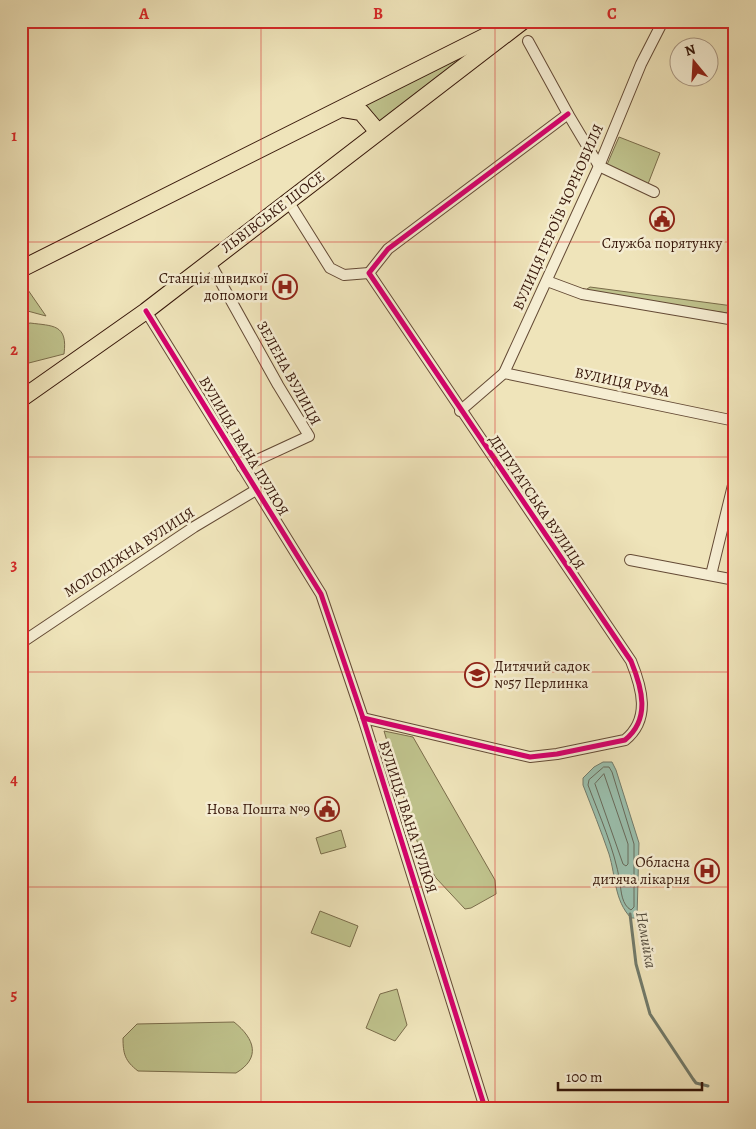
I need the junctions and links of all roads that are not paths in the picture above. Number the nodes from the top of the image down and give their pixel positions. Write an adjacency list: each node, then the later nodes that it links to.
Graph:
1 (516, 21): 5 (main road)
2 (523, 21): 7 (main road, ЛЬВІВСЬКЕ ШОСЕ)
3 (663, 21): 8 (street, ВУЛИЦЯ ГЕРОЇВ ЧОРНОБИЛЯ)
4 (528, 41): 6 (street)
5 (343, 110): 7 (main road); 12 (main road)
6 (568, 114): 8 (street); 13 (street)
7 (378, 132): 10 (main road, ЛЬВІВСЬКЕ ШОСЕ)
8 (599, 166): 9 (street); 14 (street, ВУЛИЦЯ ГЕРОЇВ ЧОРНОБИЛЯ)
9 (654, 192)
10 (288, 201): 11 (main road, ЛЬВІВСЬКЕ ШОСЕ); 13 (street)
11 (209, 261): 15 (main road, ЛЬВІВСЬКЕ ШОСЕ); 21 (street, ЗЕЛЕНА ВУЛИЦЯ)
12 (21, 269)
13 (369, 273): 19 (street, ДЕПУТАТСЬКА ВУЛИЦЯ)
14 (547, 281): 16 (street); 17 (street, ВУЛИЦЯ ГЕРОЇВ ЧОРНОБИЛЯ)
15 (146, 311): 18 (main road, ЛЬВІВСЬКЕ ШОСЕ); 21 (street, ВУЛИЦЯ ІВАНА ПУЛЮЯ)
16 (735, 320)
17 (504, 373): 19 (street, ВУЛИЦЯ ГЕРОЇВ ЧОРНОБИЛЯ); 20 (street, ВУЛИЦЯ РУФА)
18 (21, 399)
19 (460, 411): 28 (street, ДЕПУТАТСЬКА ВУЛИЦЯ)
20 (735, 421)
21 (242, 467): 23 (street, ВУЛИЦЯ ІВАНА ПУЛЮЯ)
22 (735, 477): 25 (street)
23 (256, 490): 27 (street, МОЛОДІЖНА ВУЛИЦЯ); 28 (street, ВУЛИЦЯ ІВАНА ПУЛЮЯ)
24 (630, 560): 25 (street)
25 (711, 575): 26 (street)
26 (735, 580)
27 (21, 642)
28 (363, 718): 29 (street, ВУЛИЦЯ ІВАНА ПУЛЮЯ)
29 (485, 1108)

